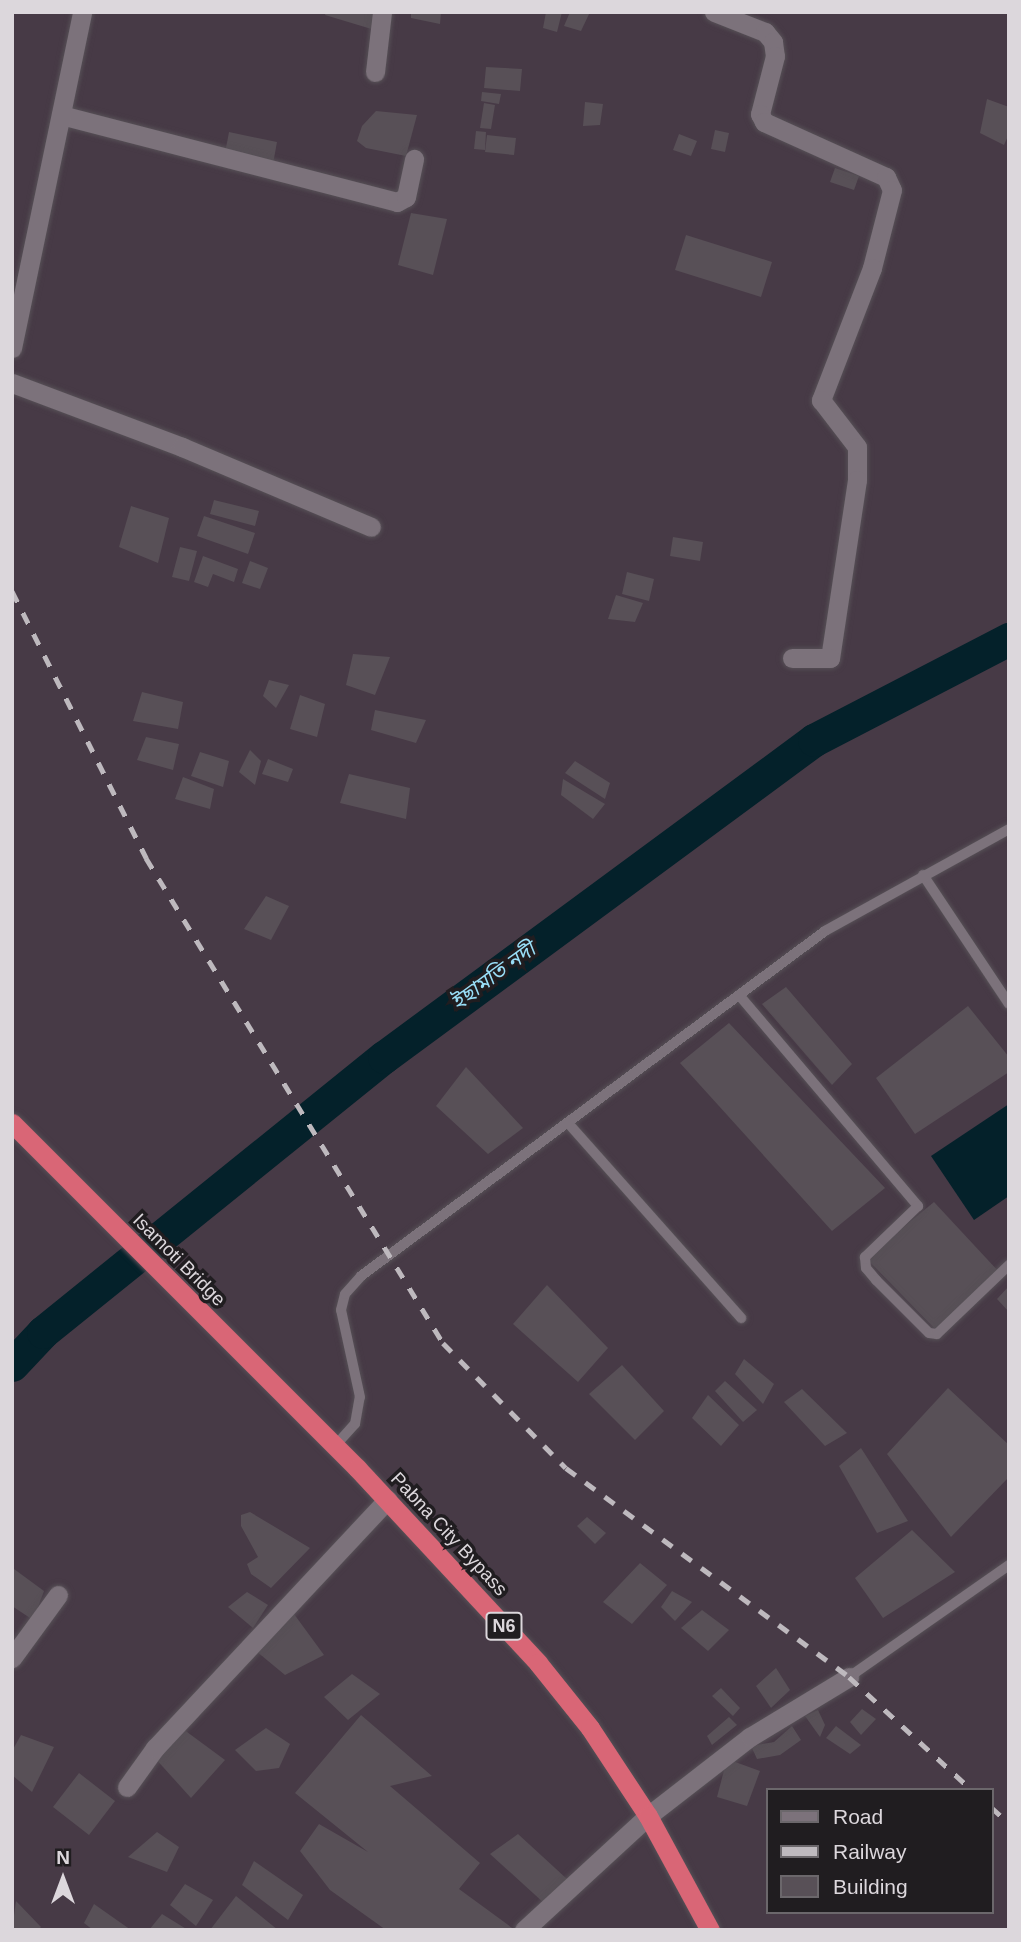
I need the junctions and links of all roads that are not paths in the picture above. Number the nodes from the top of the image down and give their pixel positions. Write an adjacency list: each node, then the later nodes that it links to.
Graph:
1 (82, 12): 5 (street)
2 (382, 12): 4 (street)
3 (714, 12): 10 (street)
4 (375, 72)
5 (61, 115): 6 (street); 7 (street)
6 (414, 159)
7 (12, 348)
8 (12, 383): 9 (street)
9 (371, 527)
10 (792, 658)
11 (1009, 829): 12 (lane)
12 (923, 875): 13 (lane); 14 (lane)
13 (739, 995): 16 (lane); 17 (lane)
14 (1009, 1004)
15 (12, 1123): 19 (highway, Isamoti Bridge / N6)
16 (568, 1123): 18 (lane); 20 (lane)
17 (1009, 1265)
18 (741, 1318)
19 (248, 1362): 20 (highway, Pabna City Bypass / N6)
20 (335, 1446): 21 (highway, Pabna City Bypass / N6)
21 (387, 1500): 26 (street); 27 (highway, Pabna City Bypass / N6)
22 (1009, 1565): 25 (lane)
23 (58, 1595): 24 (street)
24 (12, 1658)
25 (849, 1677): 27 (street)
26 (127, 1787)
27 (648, 1816): 28 (street); 29 (highway, Pabna City Bypass / N6)
28 (524, 1930)
29 (710, 1930)

